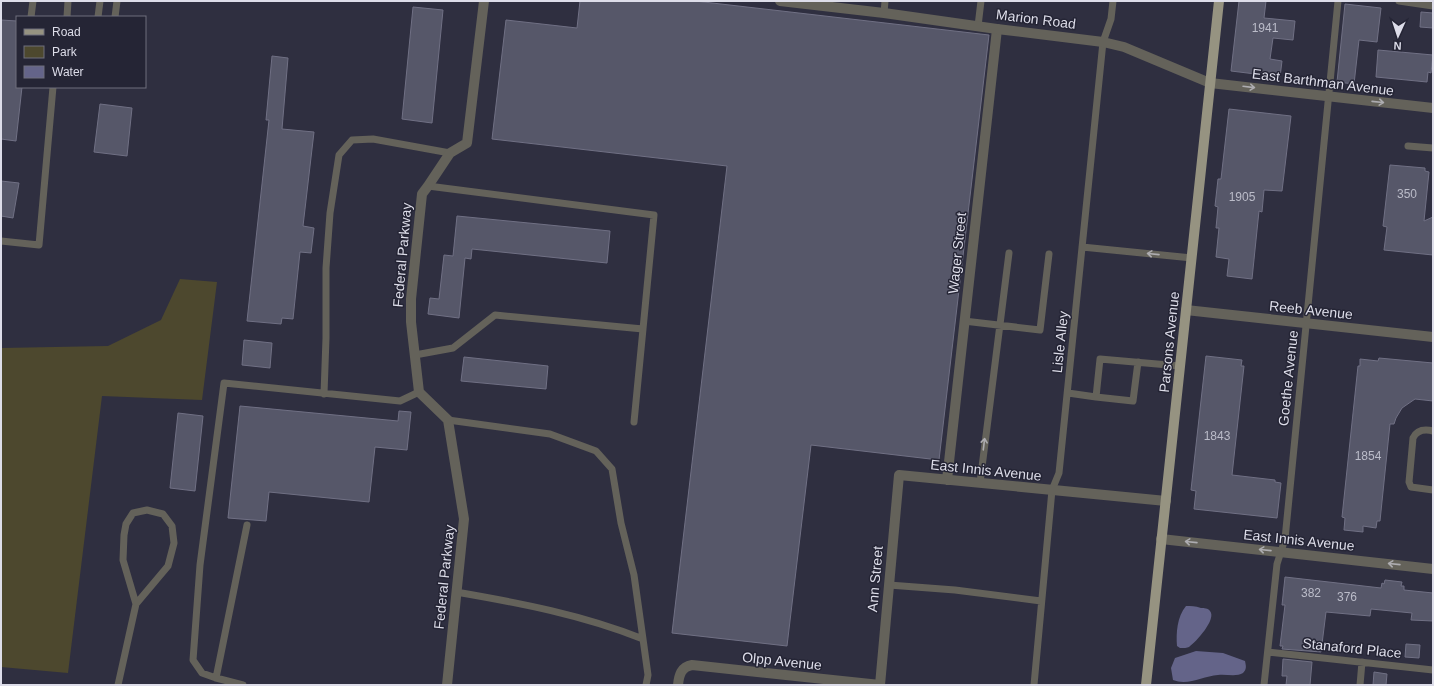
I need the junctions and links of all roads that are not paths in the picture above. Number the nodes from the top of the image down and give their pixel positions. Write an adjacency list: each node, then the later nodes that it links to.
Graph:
1 (33, 1): 15 (lane)
2 (68, 1): 16 (lane)
3 (100, 1): 17 (lane)
4 (117, 1): 18 (lane)
5 (484, 1): 28 (street, Federal Parkway)
6 (780, 1): 14 (street, Marion Road)
7 (885, 1): 14 (lane)
8 (981, 1): 19 (lane)
9 (1113, 1): 21 (lane, Lisle Alley)
10 (1219, 1): 22 (main road, Parsons Avenue)
11 (1338, 1): 24 (lane, Goethe Avenue)
12 (1399, 1): 13 (lane)
13 (1433, 6)
14 (884, 13): 19 (street, Marion Road)
15 (31, 16)
16 (67, 16)
17 (98, 16)
18 (115, 16)
19 (978, 26): 20 (street, Marion Road)
20 (997, 29): 21 (street, Marion Road); 36 (street, Wager Street)
21 (1103, 42): 22 (street, Marion Road); 31 (lane, Lisle Alley)
22 (1210, 83): 24 (street, East Barthman Avenue, one-way to 24); 34 (main road, Parsons Avenue)
23 (53, 88): 30 (lane)
24 (1328, 96): 25 (street, East Barthman Avenue, one-way to 25); 37 (lane, Goethe Avenue)
25 (1433, 108)
26 (1408, 146): 27 (lane)
27 (1433, 148)
28 (450, 154): 29 (street, Federal Parkway); 46 (lane)
29 (428, 186): 39 (lane); 41 (street, Federal Parkway)
30 (1, 241)
31 (1082, 247): 34 (lane, one-way to 31); 45 (lane, Lisle Alley)
32 (1009, 253): 38 (lane)
33 (1049, 254): 38 (lane)
34 (1192, 258): 35 (main road, Parsons Avenue)
35 (1186, 310): 37 (street, Reeb Avenue); 43 (main road, Parsons Avenue)
36 (964, 321): 38 (lane); 52 (street, Wager Street)
37 (1306, 323): 40 (street, Reeb Avenue); 59 (lane, Goethe Avenue)
38 (998, 326): 53 (lane, one-way to 38)
39 (643, 329): 41 (lane); 49 (lane)
40 (1433, 337)
41 (415, 355): 44 (street, Federal Parkway)
42 (1138, 362): 43 (lane); 47 (lane); 47 (lane)
43 (1180, 366): 56 (main road, Parsons Avenue)
44 (420, 392): 46 (lane); 48 (street)
45 (1068, 393): 47 (lane); 54 (lane, Lisle Alley)
46 (324, 394): 69 (lane)
47 (1096, 397)
48 (448, 420): 62 (street, Federal Parkway); 65 (lane)
49 (634, 422)
50 (1433, 430): 55 (lane)
51 (899, 475): 52 (street, East Innis Avenue); 61 (street, Ann Street)
52 (946, 480): 53 (street, East Innis Avenue)
53 (980, 483): 54 (street, East Innis Avenue)
54 (1052, 490): 56 (street, East Innis Avenue); 63 (lane, Lisle Alley)
55 (1433, 490)
56 (1166, 501): 58 (main road, Parsons Avenue)
57 (248, 525): 69 (lane)
58 (1161, 539): 59 (street, East Innis Avenue, one-way to 58); 77 (main road, Parsons Avenue)
59 (1281, 552): 60 (street, East Innis Avenue, one-way to 59); 66 (lane, Goethe Avenue)
60 (1433, 569)
61 (889, 585): 63 (lane); 75 (street, Ann Street)
62 (456, 592): 65 (lane); 72 (street, Federal Parkway)
63 (1041, 601): 76 (lane, Lisle Alley)
64 (136, 604): 64 (lane); 70 (lane)
65 (643, 639): 73 (lane)
66 (1268, 652): 67 (lane, Stanaford Place); 78 (lane, Goethe Avenue)
67 (1362, 662): 68 (lane, Stanaford Place); 79 (lane)
68 (1433, 670)
69 (216, 678): 71 (lane)
70 (118, 685)
71 (243, 685)
72 (447, 685)
73 (646, 685)
74 (678, 685): 75 (street, Olpp Avenue)
75 (880, 685)
76 (1034, 685)
77 (1146, 685)
78 (1264, 685)
79 (1360, 685)

